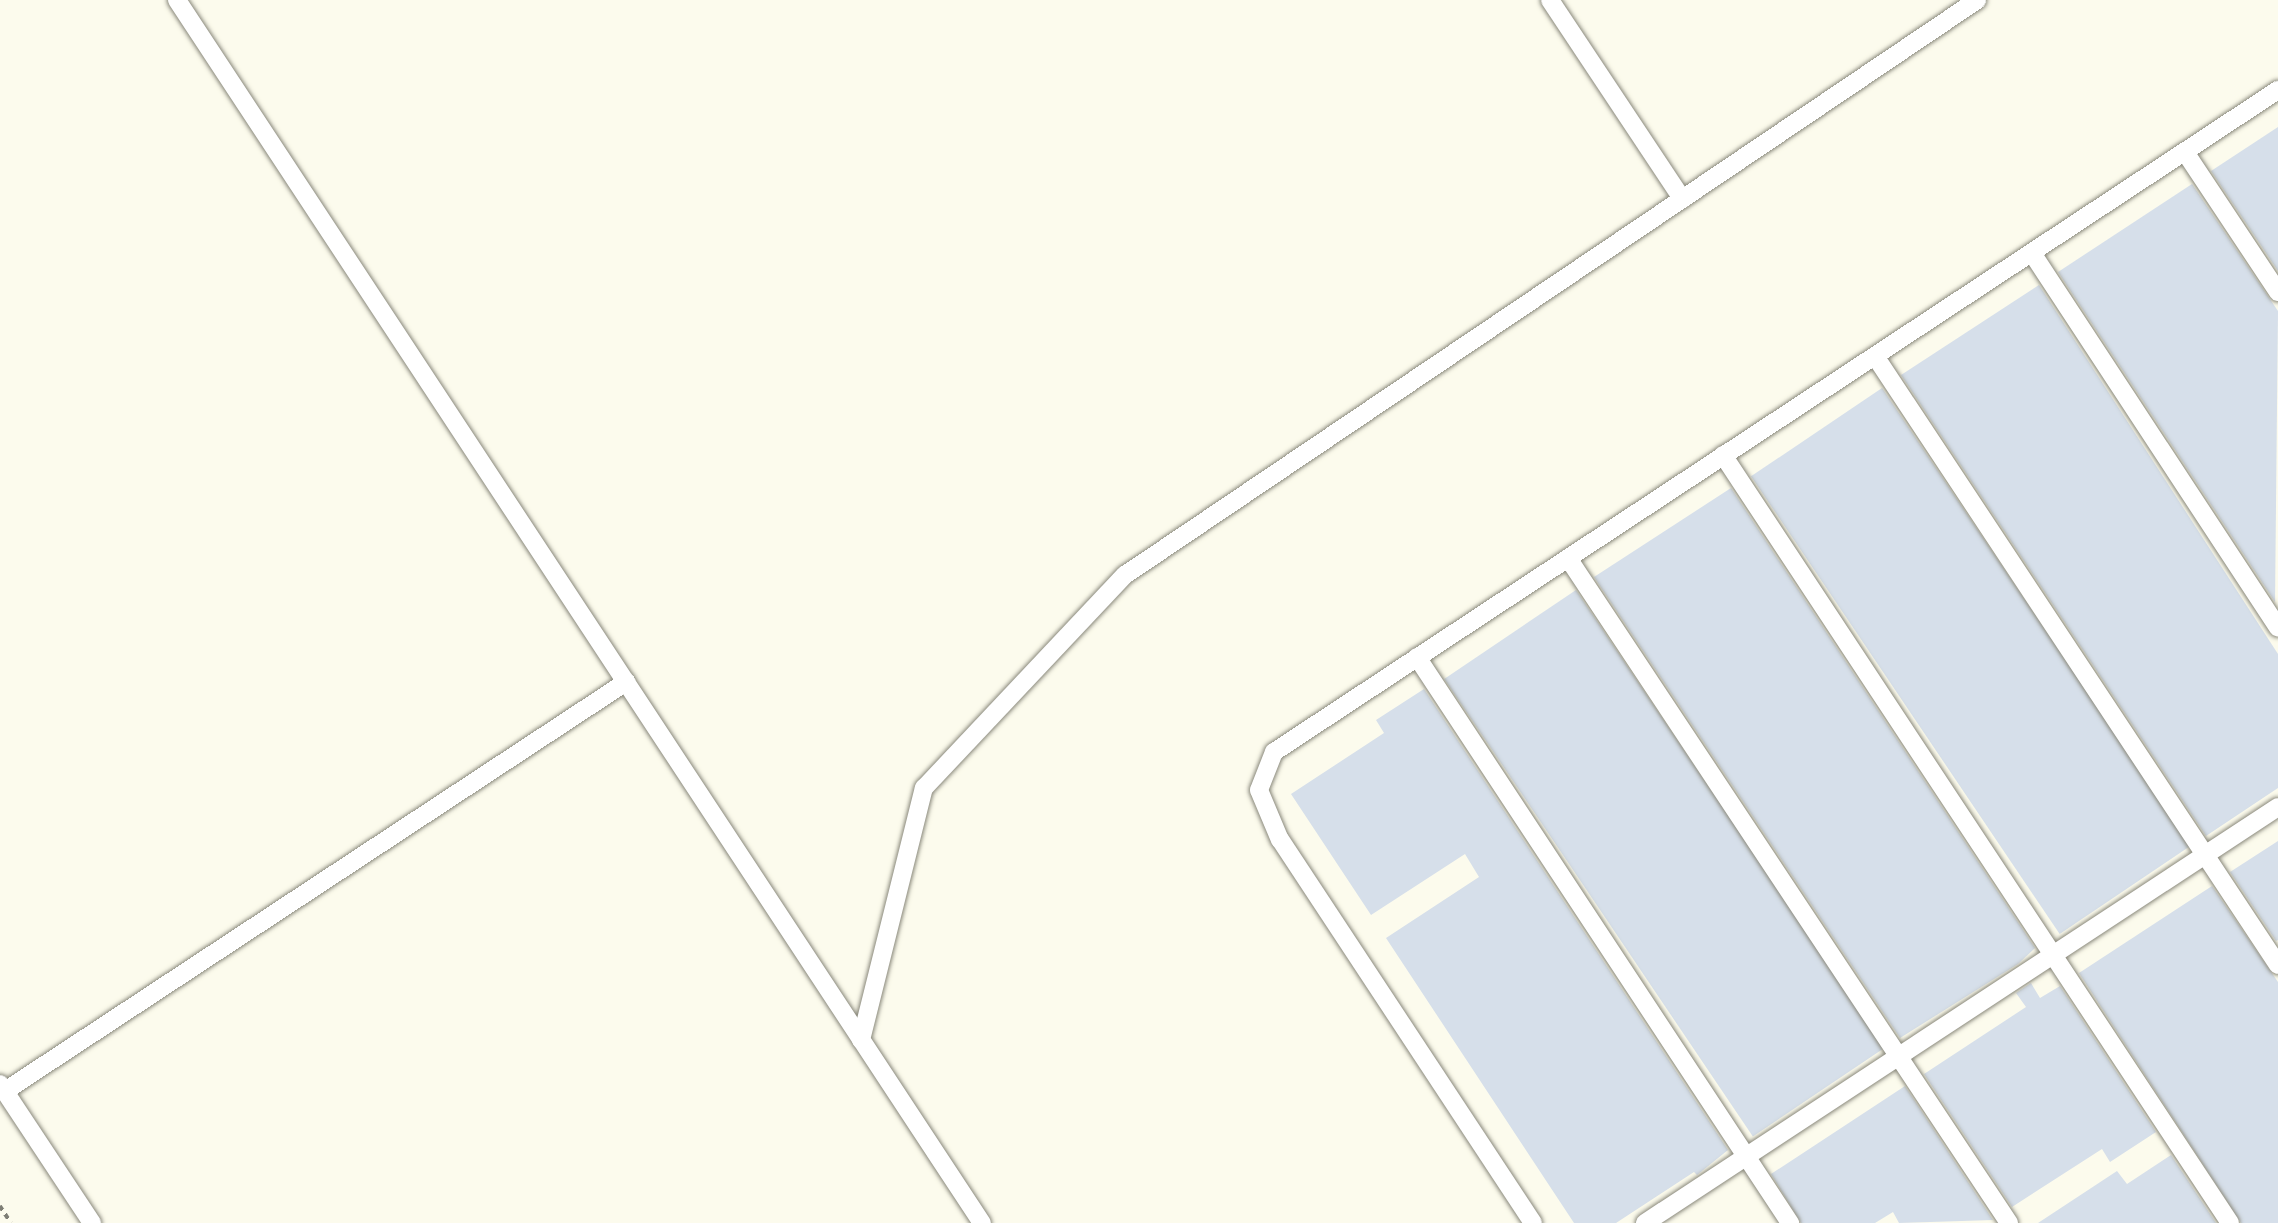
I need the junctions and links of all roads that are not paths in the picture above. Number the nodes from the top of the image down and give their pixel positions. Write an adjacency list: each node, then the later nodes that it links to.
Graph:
1 (177, 0): 14 (lane)
2 (1550, 0): 6 (lane)
3 (1977, 0): 6 (lane)
4 (2278, 90): 5 (lane)
5 (2185, 152): 7 (lane); 8 (lane)
6 (1682, 199): 19 (lane)
7 (2032, 253): 9 (lane); 12 (lane)
8 (2278, 292)
9 (1874, 356): 10 (lane); 16 (lane)
10 (1723, 456): 11 (lane); 17 (lane)
11 (1568, 558): 13 (lane); 20 (lane)
12 (2278, 627)
13 (1417, 657): 22 (lane); 25 (lane)
14 (626, 682): 19 (lane); 21 (lane)
15 (2278, 807): 16 (lane)
16 (2205, 855): 17 (lane); 18 (lane)
17 (2053, 955): 20 (lane); 29 (lane)
18 (2278, 965)
19 (861, 1040): 24 (lane)
20 (1899, 1056): 22 (lane); 28 (lane)
21 (2, 1087): 23 (lane)
22 (1746, 1156): 26 (lane); 27 (lane)
23 (92, 1223)
24 (982, 1223)
25 (1533, 1223)
26 (1645, 1223)
27 (1790, 1223)
28 (2009, 1223)
29 (2230, 1223)

